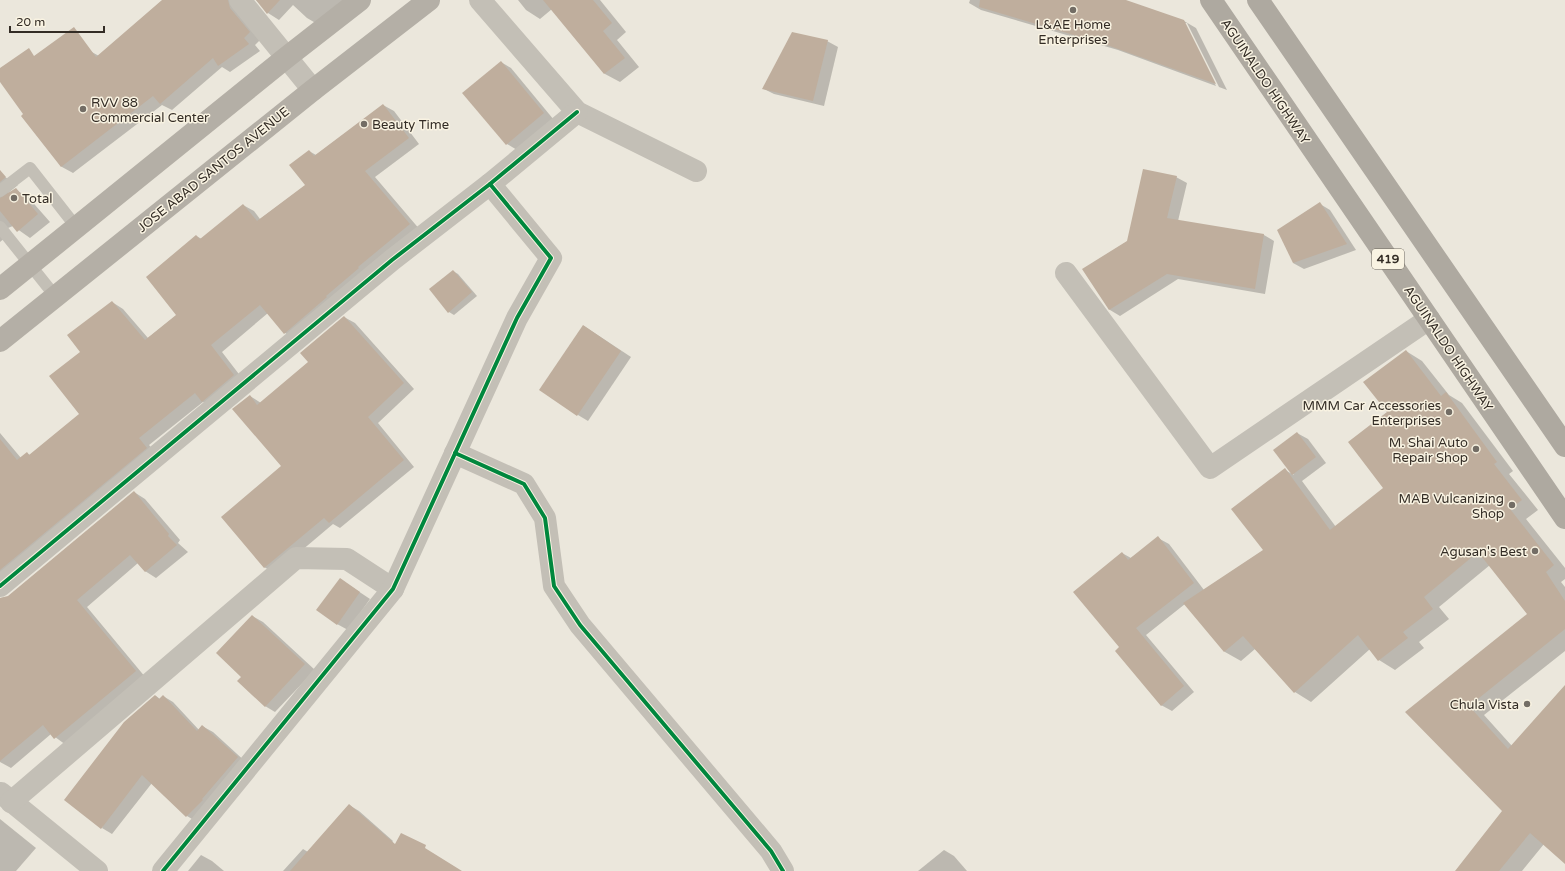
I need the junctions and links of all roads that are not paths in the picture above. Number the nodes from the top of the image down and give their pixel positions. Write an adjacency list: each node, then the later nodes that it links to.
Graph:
1 (240, 0): 7 (street)
2 (360, 0): 7 (main road)
3 (429, 0): 8 (main road, JOSE ABAD SANTOS AVENUE)
4 (480, 0): 9 (street)
5 (1211, 0): 19 (highway, AGUINALDO HIGHWAY / 419)
6 (1258, 0): 21 (highway)
7 (287, 57): 8 (street); 14 (main road)
8 (313, 90): 18 (main road, JOSE ABAD SANTOS AVENUE)
9 (577, 112): 10 (street); 11 (street)
10 (696, 171)
11 (490, 184): 22 (street); 24 (street)
12 (0, 190): 14 (lane)
13 (0, 227): 15 (lane)
14 (77, 228): 15 (main road)
15 (30, 264): 17 (main road); 18 (lane)
16 (1066, 274): 19 (street)
17 (0, 289)
18 (55, 296): 20 (main road, JOSE ABAD SANTOS AVENUE)
19 (1429, 319): 23 (highway, AGUINALDO HIGHWAY / 419)
20 (0, 341)
21 (1565, 446)
22 (455, 453): 25 (street); 29 (street)
23 (1565, 518)
24 (0, 586)
25 (393, 589): 26 (street); 28 (street)
26 (6, 797): 27 (street)
27 (97, 871)
28 (163, 871)
29 (783, 871)

